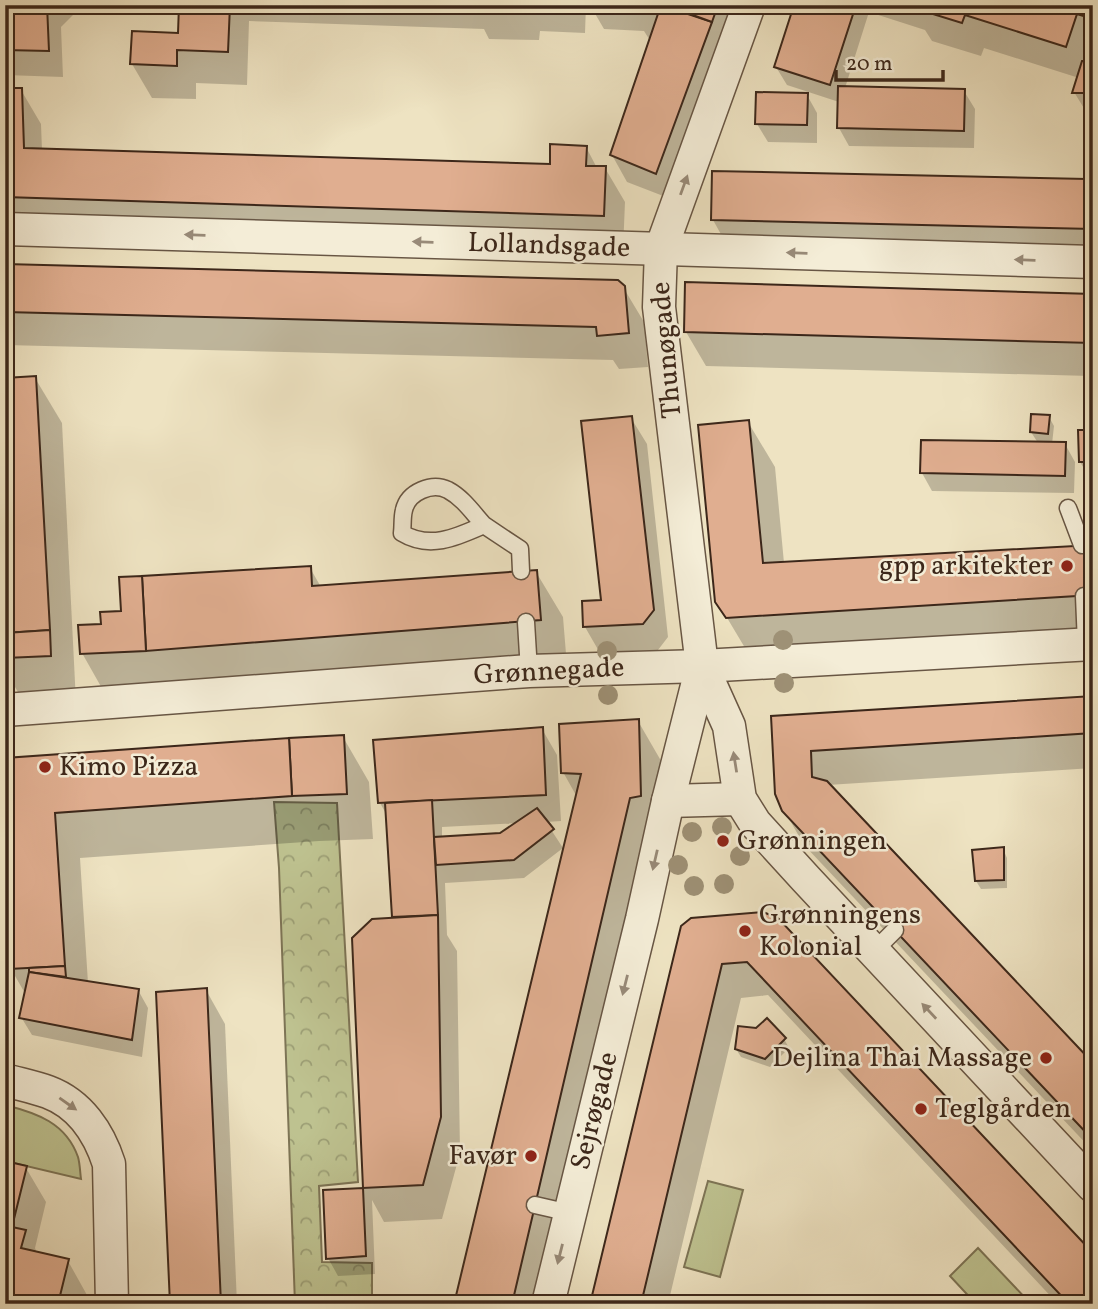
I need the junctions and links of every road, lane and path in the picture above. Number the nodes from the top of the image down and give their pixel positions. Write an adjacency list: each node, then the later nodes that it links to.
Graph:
1 (749, 5): 3 (street, Thunøgade, one-way to 1)
2 (5, 229): 3 (street, Lollandsgade, one-way to 2)
3 (661, 249): 4 (street, Lollandsgade, one-way to 3); 12 (street, Thunøgade)
4 (1093, 262)
5 (1068, 508): 7 (lane)
6 (484, 524): 6 (lane); 8 (lane)
7 (1082, 545)
8 (521, 571)
9 (1084, 596): 11 (lane)
10 (526, 622): 13 (lane)
11 (1090, 644): 12 (street, Grønnegade)
12 (702, 666): 13 (street, Grønnegade); 15 (street, one-way to 12); 16 (street)
13 (529, 671): 14 (street, Grønnegade)
14 (5, 710)
15 (740, 799): 16 (street); 18 (street, one-way to 15)
16 (668, 801): 20 (street, Sejrøgade, one-way to 20)
17 (5, 1080): 21 (street, one-way to 21)
18 (1093, 1186)
19 (535, 1205): 20 (lane)
20 (570, 1213): 22 (street, Sejrøgade, one-way to 22)
21 (112, 1304)
22 (548, 1304)

